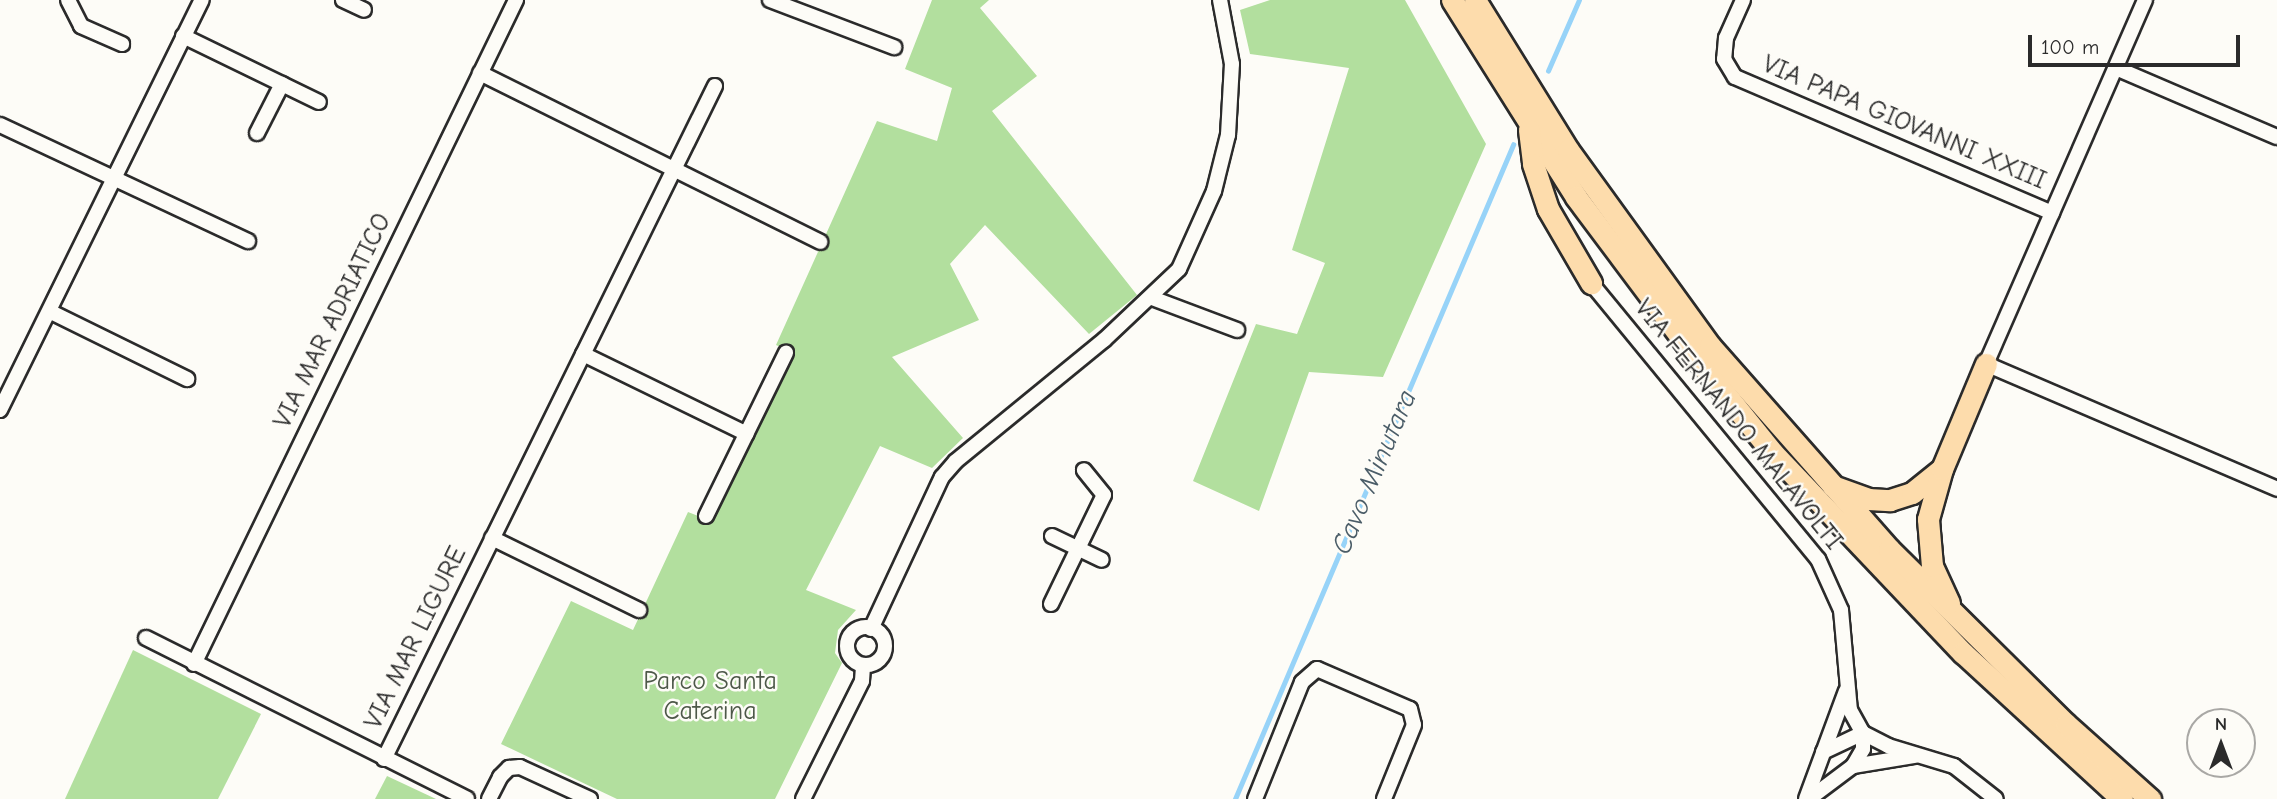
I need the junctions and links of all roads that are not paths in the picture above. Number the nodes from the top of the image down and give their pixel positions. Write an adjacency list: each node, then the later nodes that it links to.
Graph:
1 (68, 0): 13 (street)
2 (202, 0): 12 (street)
3 (343, 0): 11 (street)
4 (516, 0): 16 (street, VIA MAR ADRIATICO)
5 (770, 0): 14 (street)
6 (1220, 0): 30 (street)
7 (1452, 0): 21 (highway)
8 (1475, 0): 41 (highway)
9 (1743, 0): 26 (street, VIA PAPA GIOVANNI XXIII)
10 (2145, 0): 15 (street)
11 (364, 10)
12 (183, 36): 17 (street); 25 (street)
13 (122, 44)
14 (894, 47)
15 (2116, 68): 23 (street); 26 (street)
16 (480, 73): 24 (street); 53 (street, VIA MAR ADRIATICO)
17 (282, 84): 19 (street); 22 (street)
18 (715, 86): 24 (street, VIA MAR LIGURE)
19 (319, 102)
20 (0, 125): 25 (street)
21 (1529, 125): 29 (highway); 69 (highway)
22 (257, 133)
23 (2277, 137)
24 (674, 169): 28 (street); 34 (street, VIA MAR LIGURE)
25 (116, 176): 27 (street); 31 (street)
26 (2052, 213): 35 (street)
27 (248, 241)
28 (820, 242)
29 (1591, 283): 55 (street, VIA FERNANDO MALAVOLTI)
30 (1152, 298): 32 (street); 51 (street)
31 (51, 312): 36 (street); 37 (street)
32 (1237, 330)
33 (786, 353): 38 (street)
34 (583, 354): 38 (street); 45 (street, VIA MAR LIGURE)
35 (1986, 364): 40 (highway); 42 (street)
36 (187, 379)
37 (0, 410)
38 (747, 434): 43 (street)
39 (1084, 470): 46 (street)
40 (1942, 470): 41 (highway); 50 (highway)
41 (1829, 484): 50 (highway)
42 (2277, 489)
43 (706, 516)
44 (1052, 536): 46 (street)
45 (492, 538): 49 (street, VIA MAR LIGURE); 59 (street, VIA MAR LIGURE)
46 (1078, 549): 47 (street); 48 (street)
47 (1102, 560)
48 (1051, 604)
49 (639, 610)
50 (1953, 613): 70 (highway)
51 (871, 629): 54 (street); 54 (street)
52 (146, 638): 53 (street)
53 (194, 664): 59 (street)
54 (863, 665): 64 (street)
55 (1848, 687): 56 (street, VIA FERNANDO MALAVOLTI); 57 (street, VIA FERNANDO MALAVOLTI)
56 (1863, 733): 57 (street); 58 (street); 60 (street)
57 (1822, 752): 67 (street, VIA FERNANDO MALAVOLTI)
58 (1918, 755): 60 (street, VIA FERNANDO MALAVOLTI); 68 (street)
59 (384, 759): 61 (street)
60 (1853, 766): 67 (street, VIA FERNANDO MALAVOLTI)
61 (467, 799)
62 (489, 799): 63 (street)
63 (590, 799)
64 (803, 799)
65 (1255, 799): 66 (street)
66 (1384, 799)
67 (1808, 799)
68 (1996, 799)
69 (2122, 799)
70 (2150, 799)

